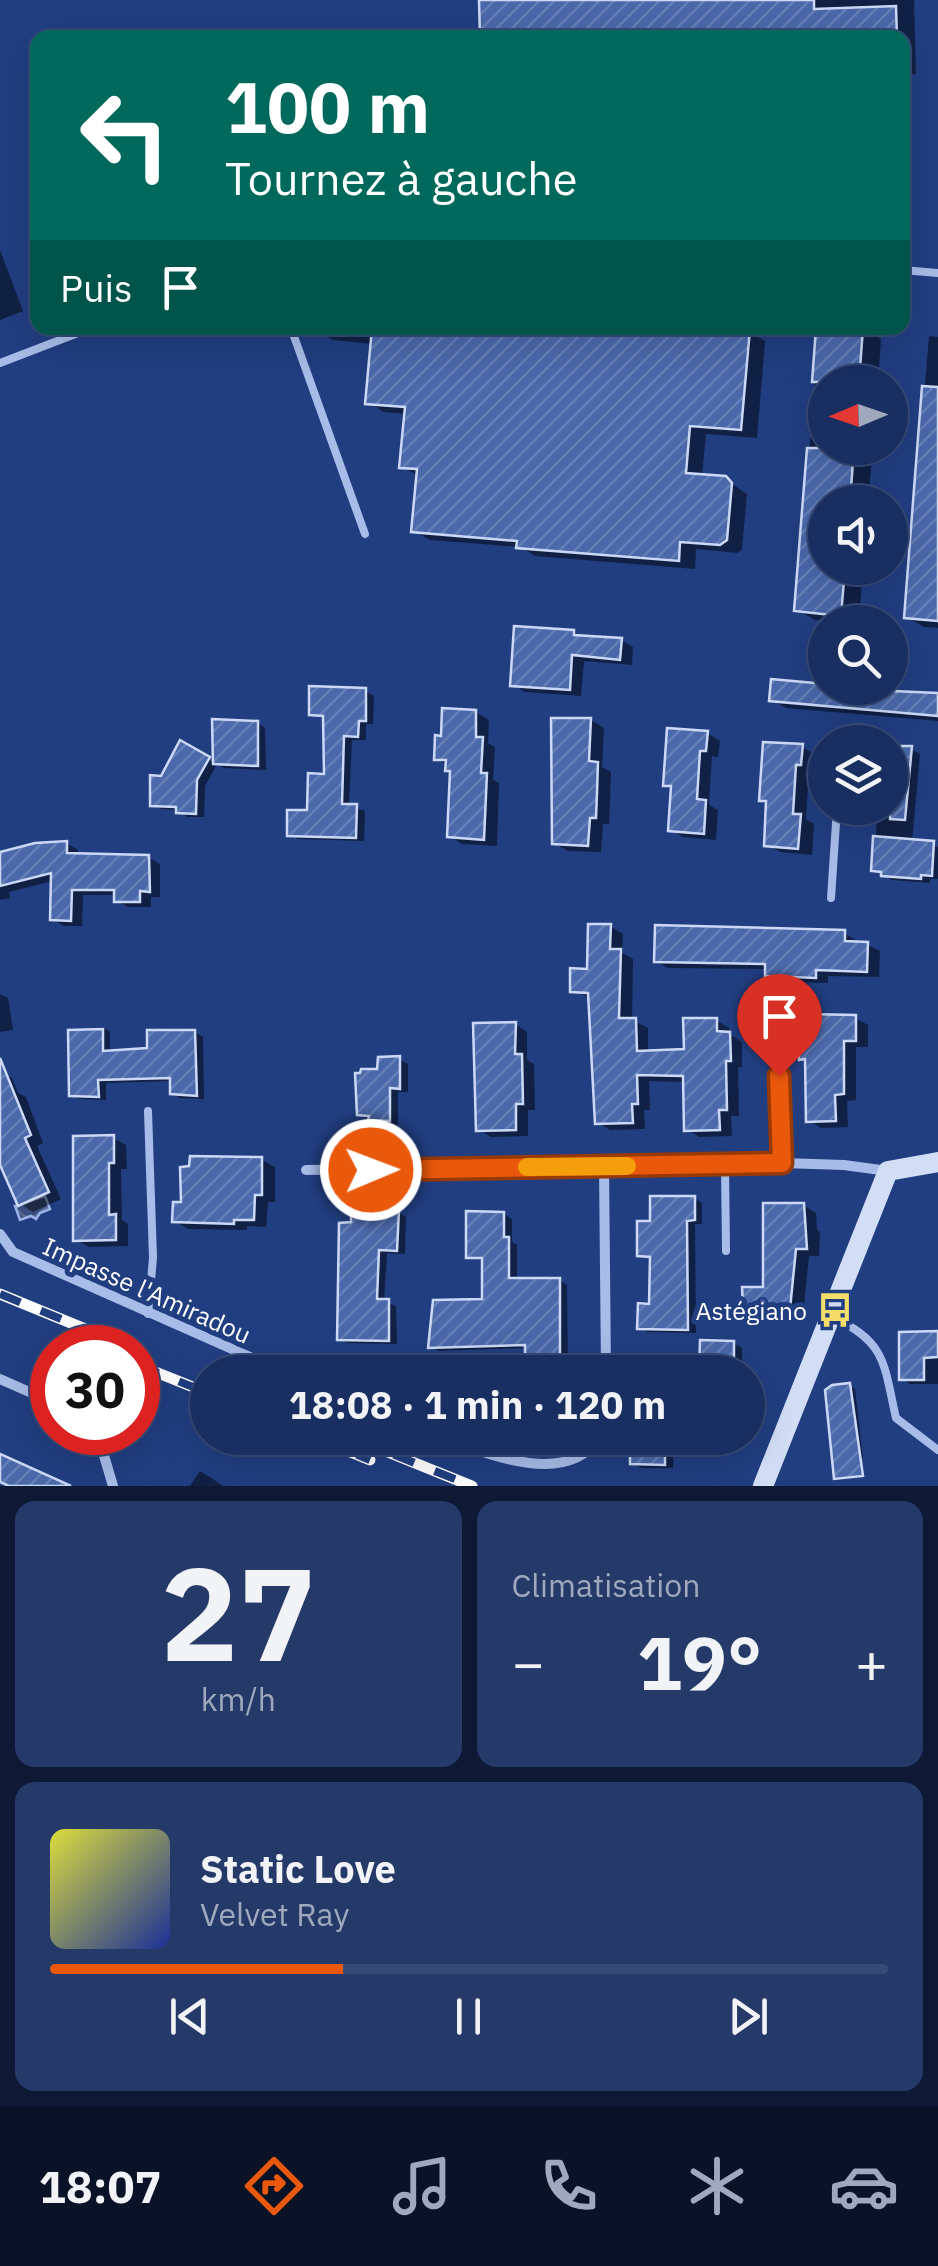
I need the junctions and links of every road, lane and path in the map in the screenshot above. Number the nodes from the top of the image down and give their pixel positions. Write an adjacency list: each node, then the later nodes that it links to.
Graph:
1 (910, 271): 2 (lane)
2 (938, 273)
3 (72, 335): 5 (lane)
4 (294, 335): 6 (lane)
5 (0, 362)
6 (365, 534)
7 (836, 825): 8 (lane)
8 (831, 898)
9 (779, 1076): 12 (lane)
10 (148, 1111): 19 (lane)
11 (938, 1162): 16 (main road)
12 (782, 1163): 13 (street); 16 (street)
13 (725, 1165): 14 (street); 18 (lane)
14 (604, 1166): 15 (street); 22 (street)
15 (306, 1170)
16 (888, 1171): 20 (main road)
17 (0, 1234): 19 (street, Impasse l'Amiradou)
18 (726, 1250)
19 (148, 1314): 21 (street, Impasse l'Amiradou)
20 (832, 1317): 25 (lane); 30 (main road)
21 (244, 1355)
22 (606, 1355)
23 (0, 1379): 24 (street)
24 (30, 1392)
25 (938, 1450)
26 (103, 1455): 29 (street)
27 (484, 1455): 28 (street)
28 (584, 1455)
29 (112, 1486)
30 (764, 1486)

